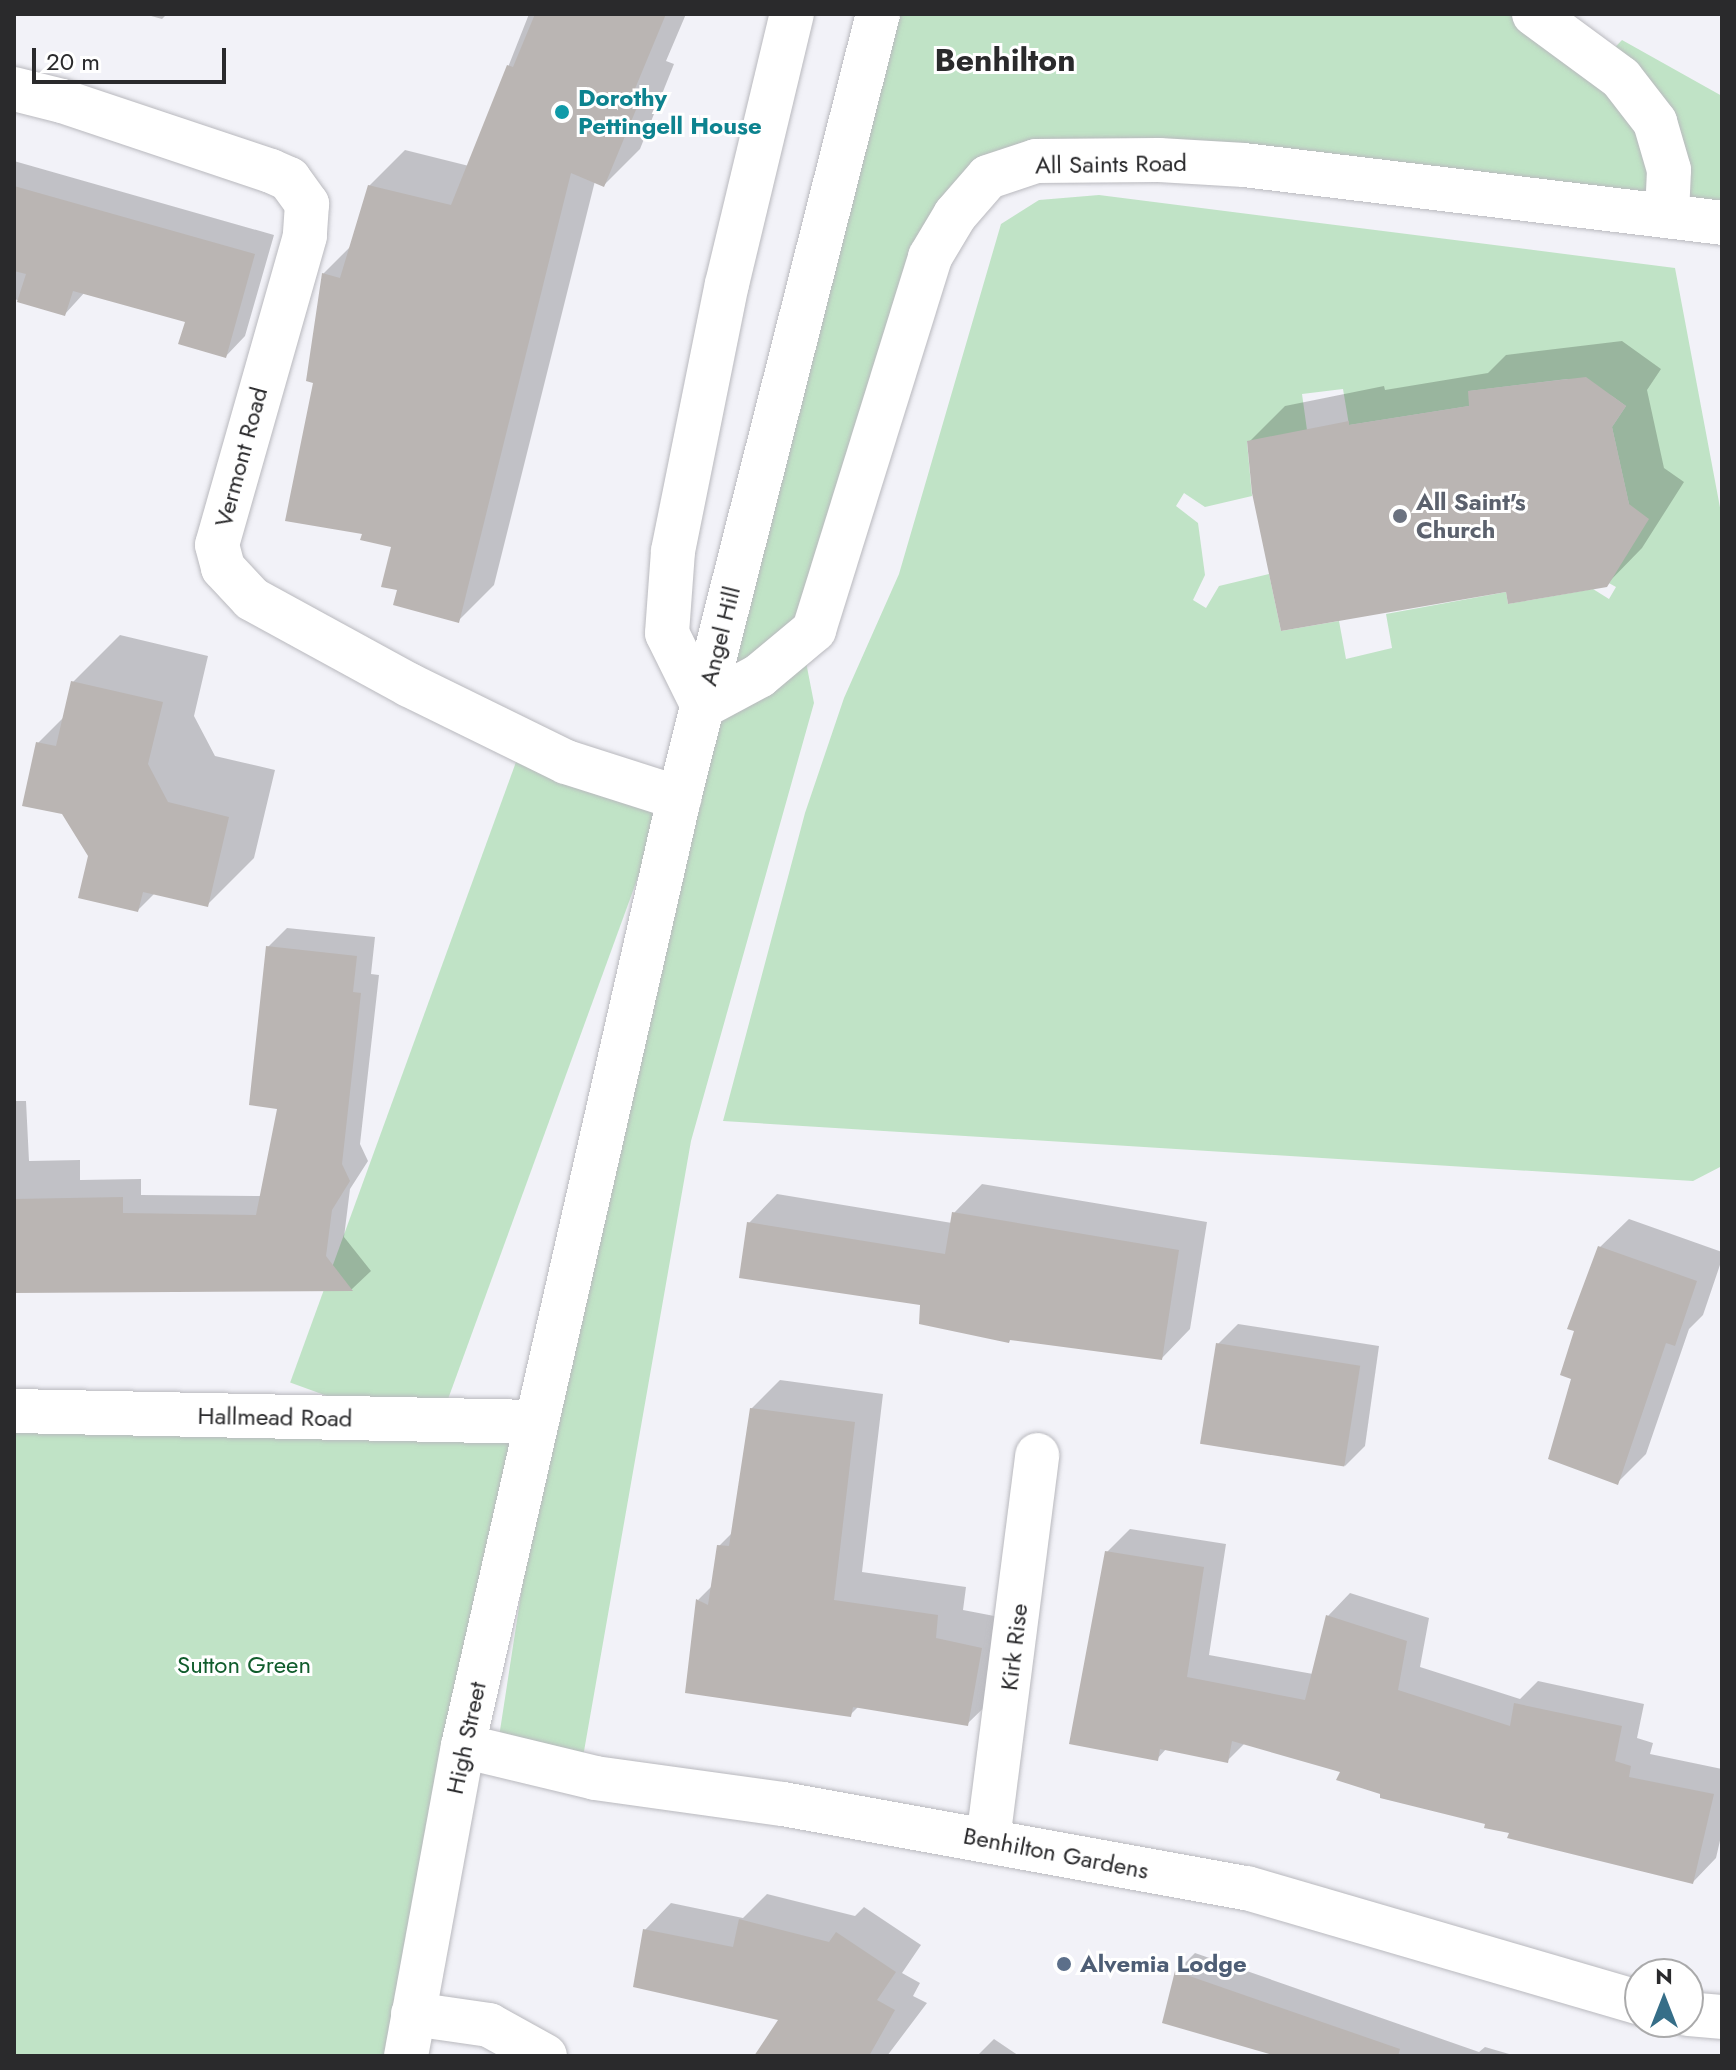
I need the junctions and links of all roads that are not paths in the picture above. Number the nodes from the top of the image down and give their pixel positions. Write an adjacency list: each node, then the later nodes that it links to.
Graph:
1 (792, 14): 7 (street, Angel Hill)
2 (878, 14): 7 (street, Angel Hill)
3 (1534, 14): 5 (street)
4 (14, 89): 8 (street, Vermont Road)
5 (1667, 214): 6 (street, All Saints Road); 7 (street, All Saints Road)
6 (1722, 223)
7 (703, 706): 8 (street, High Street)
8 (679, 798): 10 (street, High Street)
9 (14, 1411): 10 (street, Hallmead Road)
10 (536, 1422): 12 (street, High Street)
11 (1037, 1455): 13 (street, Kirk Rise)
12 (463, 1746): 13 (street, Benhilton Gardens); 15 (street, High Street)
13 (988, 1840): 14 (street, Benhilton Gardens)
14 (1624, 1998)
15 (410, 2035): 16 (street)
16 (545, 2056)

